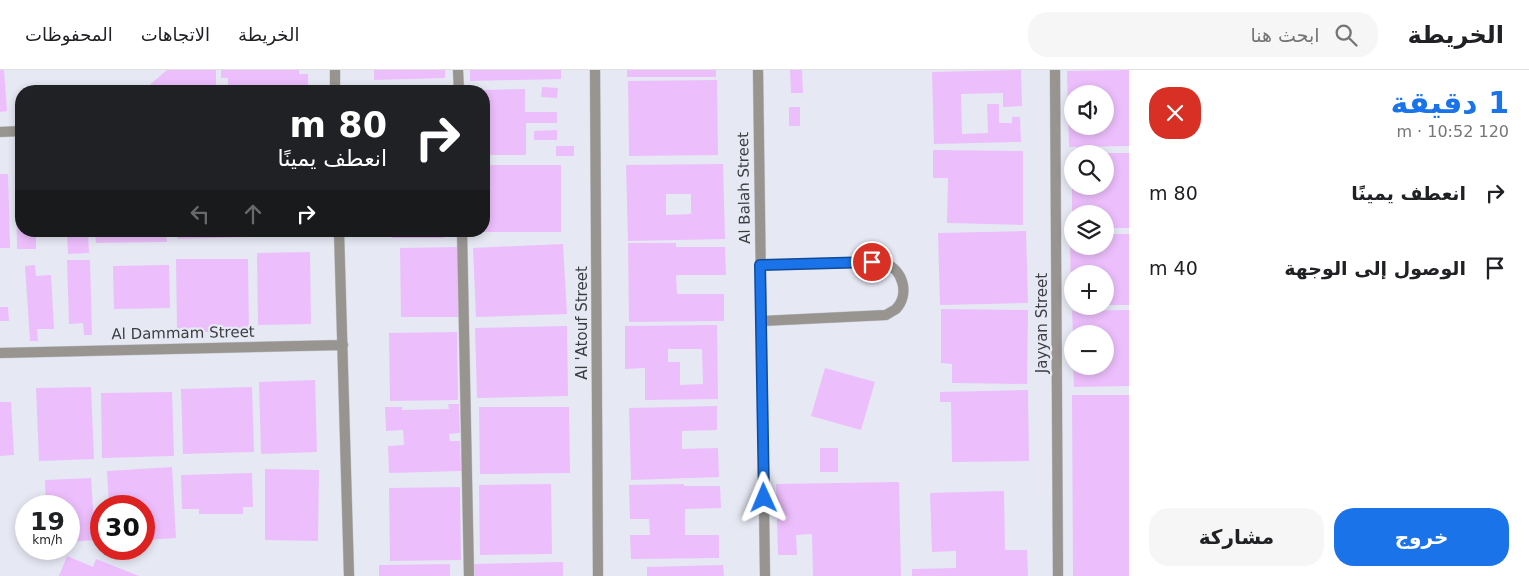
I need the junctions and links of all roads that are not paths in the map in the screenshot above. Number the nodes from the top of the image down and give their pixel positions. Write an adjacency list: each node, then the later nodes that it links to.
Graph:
1 (335, 70): 6 (street)
2 (458, 70): 7 (street)
3 (595, 70): 18 (street, Al 'Atouf Street)
4 (758, 70): 12 (street, Al Balah Street)
5 (1056, 70): 20 (street, Jayyan Street)
6 (335, 85)
7 (459, 85)
8 (15, 131): 9 (street)
9 (0, 132)
10 (339, 237): 14 (street)
11 (462, 237): 17 (street)
12 (760, 265): 13 (street, Al Balah Street); 13 (street)
13 (762, 321): 19 (street, Al Balah Street)
14 (344, 345): 15 (street, Al Dammam Street); 16 (street)
15 (0, 353)
16 (349, 576)
17 (469, 576)
18 (598, 576)
19 (765, 576)
20 (1058, 576)

